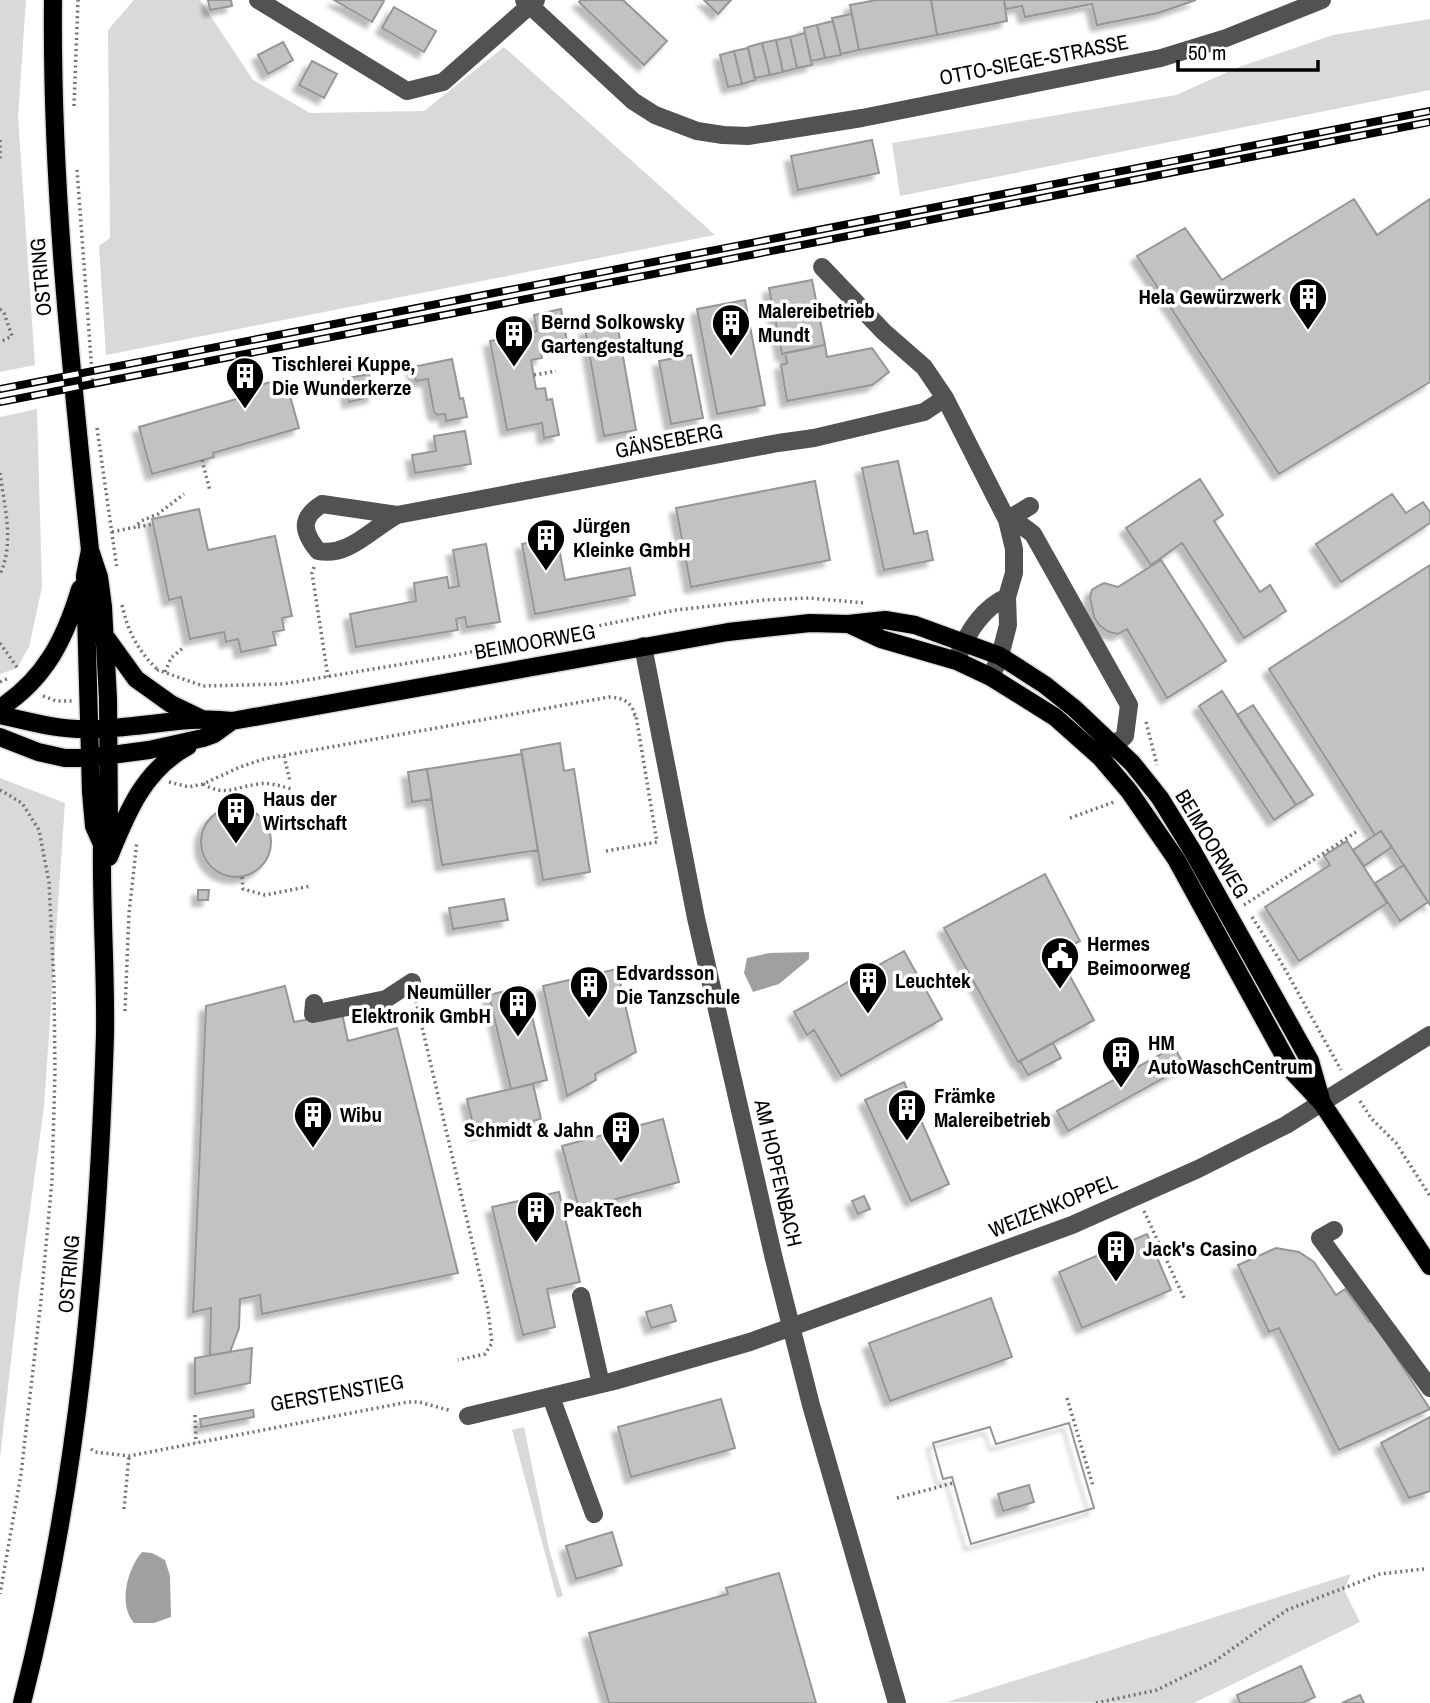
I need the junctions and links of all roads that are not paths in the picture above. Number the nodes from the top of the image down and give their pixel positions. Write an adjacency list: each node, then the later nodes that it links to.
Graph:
1 (53, 0): 10 (main road, OSTRING)
2 (258, 0): 4 (street)
3 (1322, 0): 4 (street, OTTO-SIEGE-STRASSE)
4 (530, 2)
5 (822, 267): 6 (street)
6 (945, 398): 8 (street, GÄNSEBERG); 9 (street)
7 (1030, 506): 9 (street)
8 (397, 516): 8 (street, GÄNSEBERG)
9 (1007, 520): 12 (street); 28 (street)
10 (90, 550): 11 (main road, OSTRING); 14 (main road, OSTRING)
11 (85, 576): 20 (main road); 25 (main road, OSTRING)
12 (1007, 597): 15 (street); 17 (street)
13 (848, 624): 15 (main road, BEIMOORWEG); 16 (main road, BEIMOORWEG); 18 (main road, BEIMOORWEG)
14 (104, 636): 22 (main road); 24 (main road, OSTRING)
15 (964, 641): 17 (main road, BEIMOORWEG); 18 (street)
16 (643, 646): 23 (main road, BEIMOORWEG); 41 (street, AM HOPFENBACH)
17 (1000, 656): 19 (street); 28 (main road, BEIMOORWEG)
18 (957, 661): 19 (main road, BEIMOORWEG)
19 (991, 677): 30 (main road, BEIMOORWEG)
20 (0, 708)
21 (0, 715): 25 (main road, BEIMOORWEG)
22 (200, 718): 23 (main road, BEIMOORWEG); 24 (main road, BEIMOORWEG)
23 (232, 721): 27 (main road, BEIMOORWEG)
24 (109, 729): 25 (main road, BEIMOORWEG); 29 (main road, OSTRING)
25 (89, 730): 31 (main road, OSTRING)
26 (0, 737): 31 (main road, BEIMOORWEG)
27 (203, 738): 29 (main road, BEIMOORWEG); 33 (main road)
28 (1114, 744): 30 (street); 37 (main road, BEIMOORWEG)
29 (110, 756): 31 (main road, BEIMOORWEG); 32 (main road, OSTRING)
30 (1100, 757): 37 (main road, BEIMOORWEG)
31 (89, 758): 32 (main road, OSTRING)
32 (102, 844): 33 (main road, OSTRING)
33 (102, 877): 47 (main road, OSTRING)
34 (412, 982): 35 (street)
35 (314, 1003)
36 (1430, 1035): 37 (street, WEIZENKOPPEL)
37 (1322, 1103): 39 (main road, BEIMOORWEG); 41 (street, WEIZENKOPPEL)
38 (1334, 1230): 43 (street)
39 (1430, 1266)
40 (581, 1296): 42 (street)
41 (791, 1327): 42 (street); 48 (street, AM HOPFENBACH)
42 (601, 1384): 44 (street)
43 (1430, 1388)
44 (551, 1397): 45 (street); 46 (street)
45 (468, 1416)
46 (594, 1514)
47 (22, 1703)
48 (897, 1703)

